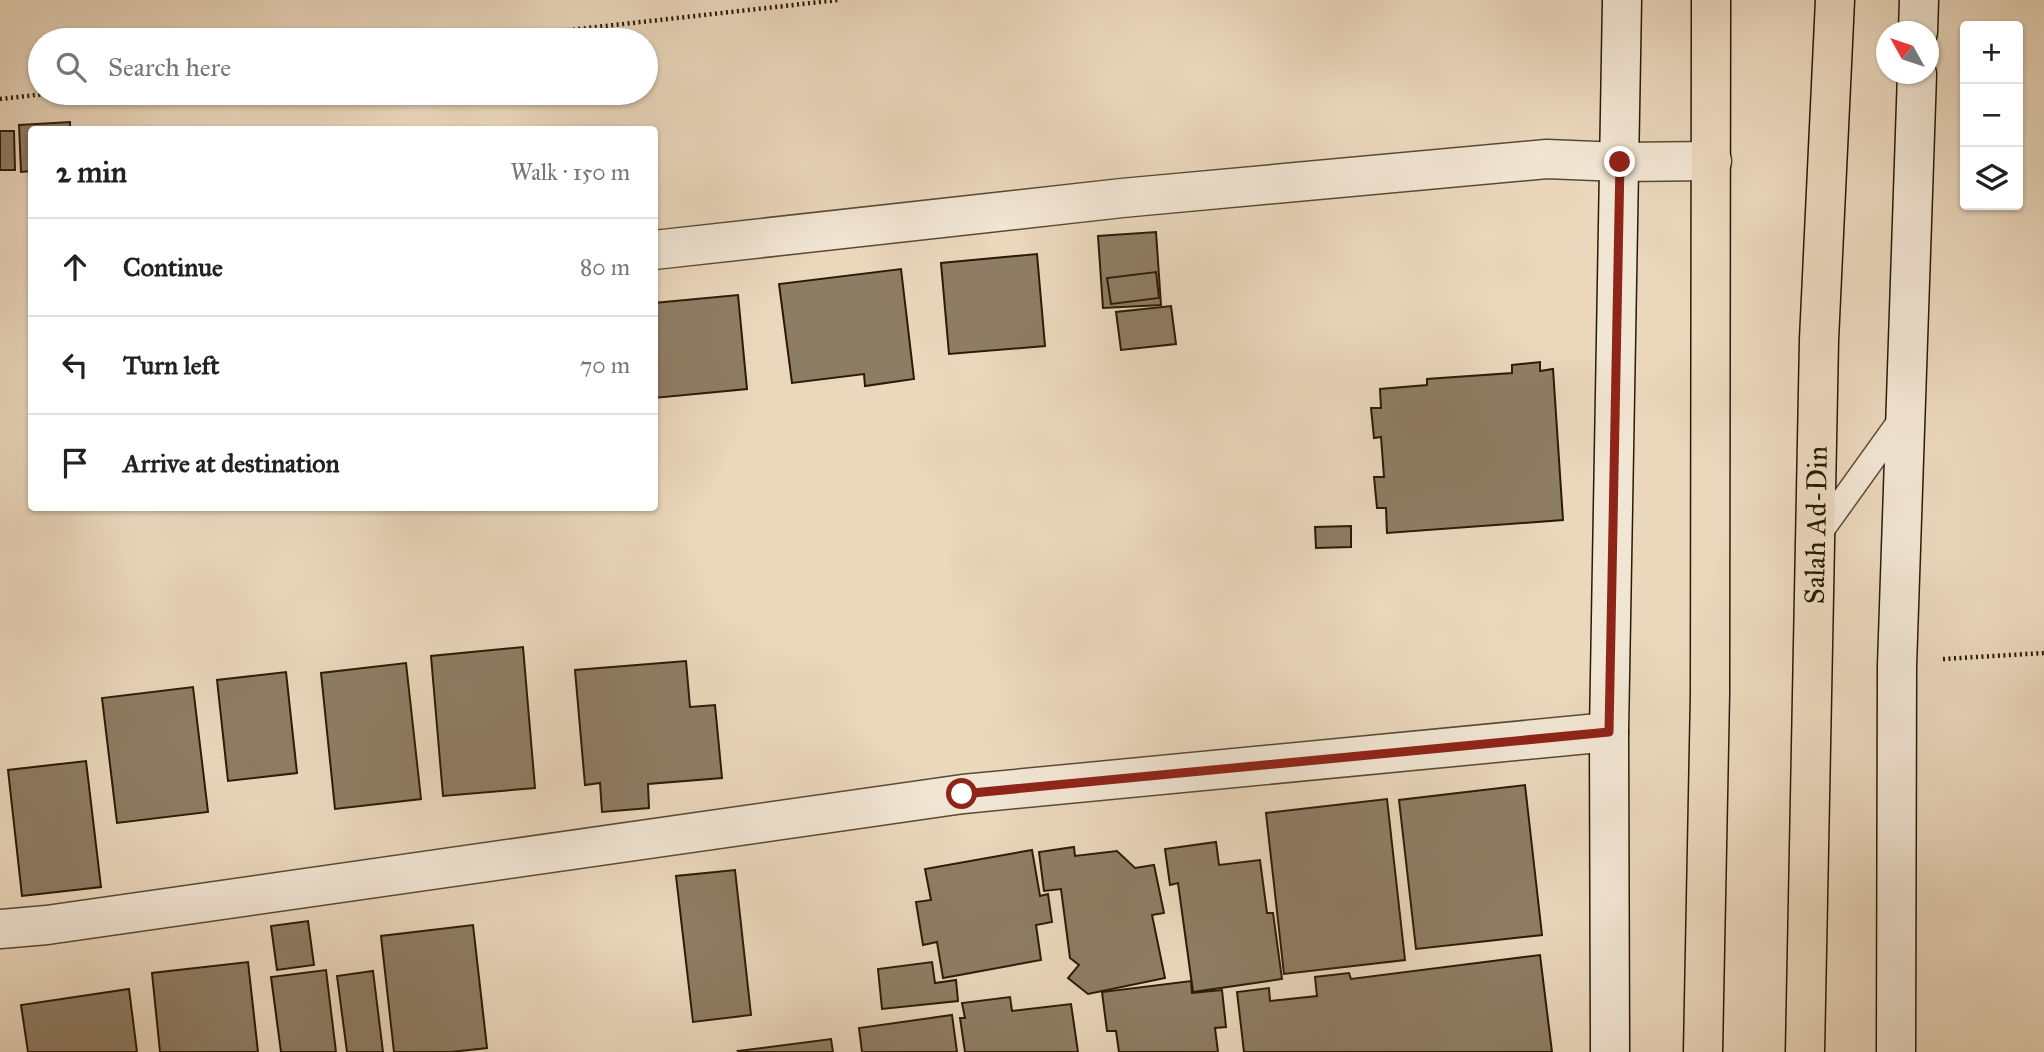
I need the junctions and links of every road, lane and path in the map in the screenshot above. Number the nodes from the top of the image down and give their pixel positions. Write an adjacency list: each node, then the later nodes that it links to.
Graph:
1 (838, 0): 7 (path)
2 (1622, 0): 12 (street)
3 (1711, 0): 11 (highway)
4 (1835, 0): 15 (highway, Salah Ad-Din)
5 (1919, 0): 6 (street)
6 (1918, 21)
7 (587, 28)
8 (1917, 84): 14 (street)
9 (28, 96): 10 (path)
10 (0, 99)
11 (1712, 161): 12 (street); 21 (highway)
12 (1620, 162): 13 (street); 18 (street)
13 (658, 250)
14 (1905, 413): 15 (lane); 17 (street)
15 (1816, 538): 22 (highway, Salah Ad-Din)
16 (2044, 653): 17 (path)
17 (1897, 666): 23 (street)
18 (1609, 732): 19 (street); 20 (street)
19 (0, 929)
20 (1610, 1052)
21 (1703, 1052)
22 (1805, 1052)
23 (1896, 1052)

